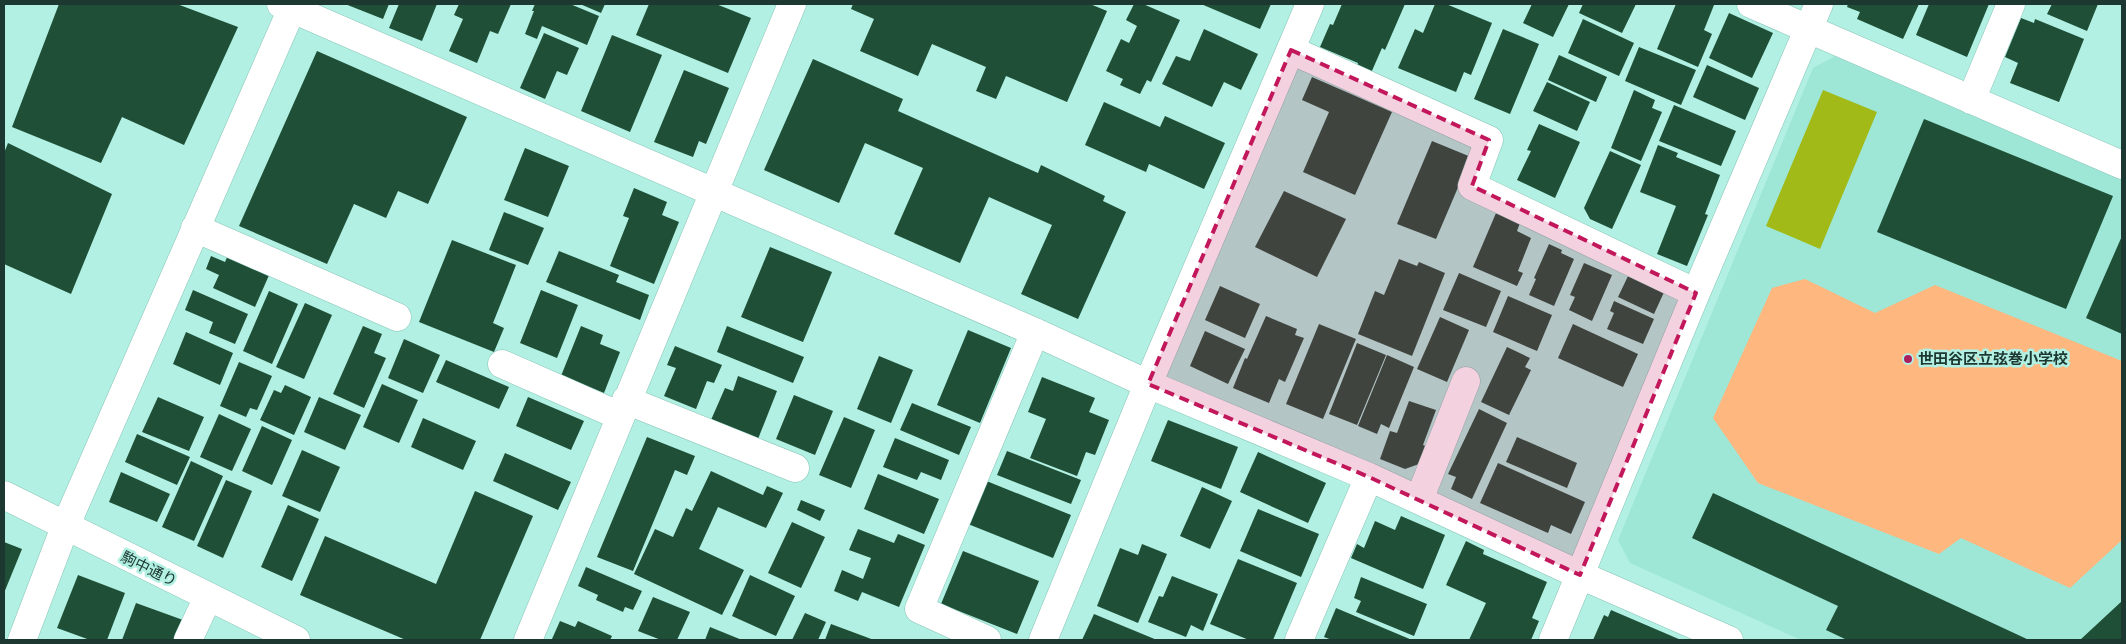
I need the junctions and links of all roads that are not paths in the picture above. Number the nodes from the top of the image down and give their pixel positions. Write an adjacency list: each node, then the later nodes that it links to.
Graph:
1 (792, 4): 11 (street)
2 (1310, 4): 8 (street)
3 (1751, 4): 7 (street)
4 (1819, 4): 7 (street)
5 (2011, 4): 9 (street)
6 (289, 5): 11 (street); 12 (street)
7 (1809, 29): 9 (street); 13 (street)
8 (1291, 50): 13 (street); 18 (street)
9 (1971, 100): 10 (street)
10 (2122, 165)
11 (712, 192): 15 (street); 19 (street)
12 (195, 228): 14 (street); 24 (street)
13 (1696, 293): 25 (street)
14 (397, 317)
15 (1035, 332): 18 (street); 31 (street)
16 (502, 364): 19 (street)
17 (1466, 381): 23 (street)
18 (1148, 384): 21 (street); 32 (street)
19 (623, 408): 20 (street); 30 (street)
20 (795, 468)
21 (1369, 477): 23 (street); 33 (street)
22 (4, 495): 24 (street, 駒中通り)
23 (1419, 500): 25 (street)
24 (65, 527): 26 (street, 駒中通り); 27 (street)
25 (1580, 575): 34 (street); 35 (street)
26 (208, 597): 28 (street); 29 (street, 駒中通り)
27 (22, 640)
28 (188, 640)
29 (296, 640)
30 (528, 640)
31 (987, 640)
32 (1043, 640)
33 (1299, 640)
34 (1553, 640)
35 (1729, 640)

